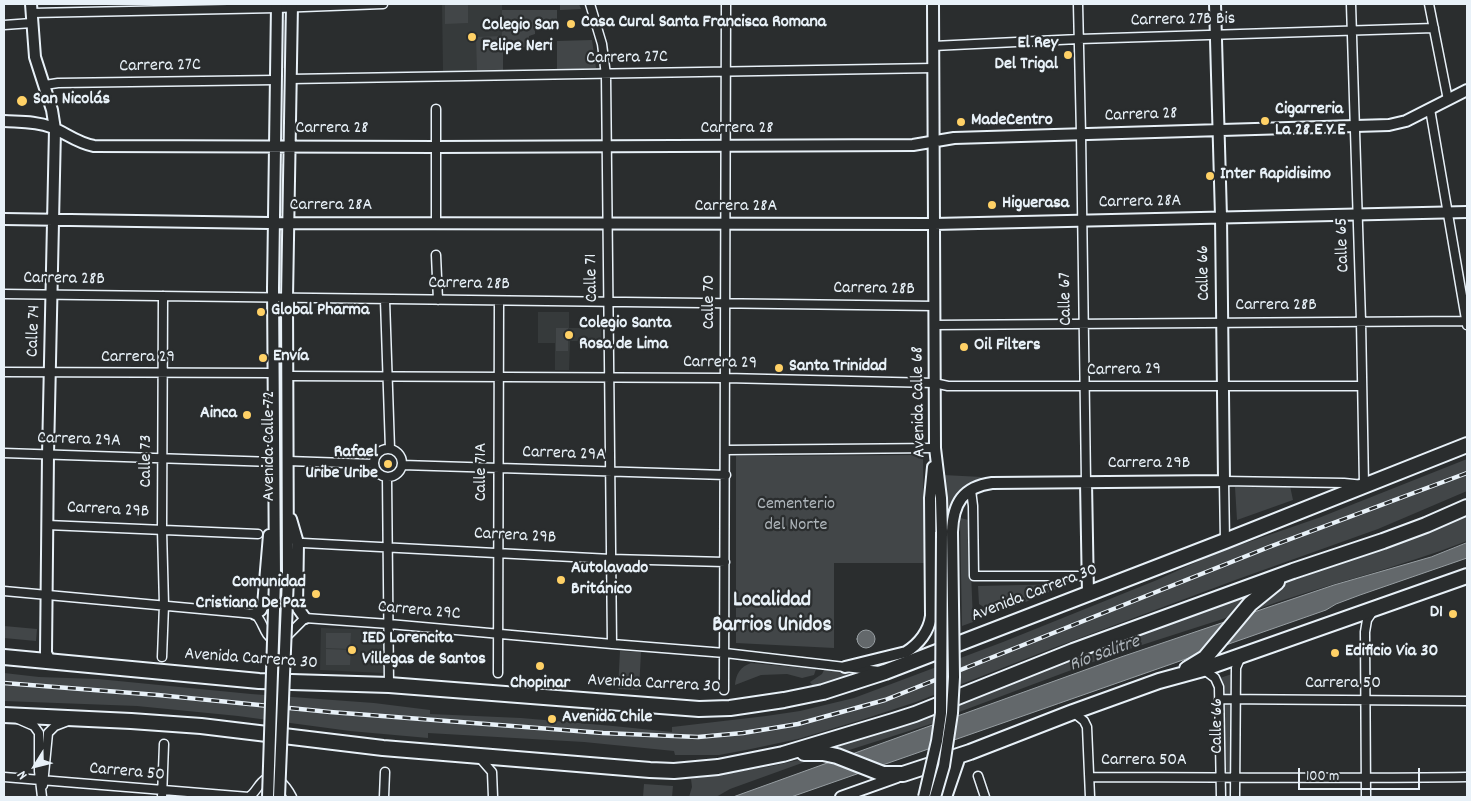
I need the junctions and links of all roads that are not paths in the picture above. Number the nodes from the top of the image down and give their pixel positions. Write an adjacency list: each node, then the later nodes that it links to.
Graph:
1 (382, 4): 10 (street)
2 (590, 4): 21 (street, Calle 71)
3 (726, 4): 20 (street, Calle 70)
4 (933, 4): 18 (main road, Avenida Calle 68)
5 (1078, 4): 17 (street, Calle 67)
6 (1215, 4): 16 (main road, Calle 66)
7 (1351, 4): 15 (street, Calle 65)
8 (1430, 4): 14 (street)
9 (277, 6): 10 (street); 11 (street); 23 (main road, Avenida Calle 72)
10 (292, 6): 22 (main road, Avenida Calle 72)
11 (144, 7): 12 (street)
12 (32, 13): 13 (street); 24 (main road, Calle 74)
13 (4, 25)
14 (1434, 28): 15 (street, Carrera 27B Bis); 26 (street)
15 (1352, 31): 16 (street, Carrera 27B Bis); 30 (street, Calle 65)
16 (1216, 36): 17 (street, Carrera 27B Bis); 32 (main road, Calle 66)
17 (1078, 39): 18 (street, Carrera 27B Bis); 33 (street, Calle 67)
18 (933, 46): 19 (main road, Avenida Calle 68)
19 (934, 68): 20 (street, Carrera 27C); 34 (main road, Avenida Calle 68)
20 (726, 71): 21 (street, Carrera 27C); 38 (street, Calle 70)
21 (606, 75): 22 (street, Carrera 27C); 37 (street, Calle 71)
22 (290, 79): 36 (main road, Avenida Calle 72)
23 (275, 80): 24 (street, Carrera 27C); 35 (main road, Avenida Calle 72)
24 (45, 85): 31 (main road, Calle 74)
25 (1467, 90): 26 (main road, Carrera 28)
26 (1448, 100): 28 (main road, Carrera 28)
27 (436, 109): 39 (street)
28 (1430, 110): 30 (main road, Carrera 28); 40 (street)
29 (4, 121): 31 (main road, Carrera 28)
30 (1355, 126): 32 (main road, Carrera 28); 42 (street, Calle 65)
31 (55, 129): 35 (main road, Carrera 28); 45 (main road, Calle 74)
32 (1219, 130): 33 (main road, Carrera 28); 43 (main road, Calle 66)
33 (1081, 134): 34 (main road, Carrera 28); 46 (street, Calle 67)
34 (934, 142): 38 (main road, Carrera 28); 51 (main road, Avenida Calle 68)
35 (274, 146): 36 (main road, Carrera 28); 47 (main road, Avenida Calle 72)
36 (289, 146): 39 (main road, Carrera 28); 48 (main road, Avenida Calle 72)
37 (606, 146): 38 (main road, Carrera 28); 39 (main road, Carrera 28); 50 (street, Calle 71)
38 (726, 146): 52 (street, Calle 70)
39 (436, 147): 49 (street)
40 (1448, 212): 41 (main road, Carrera 28A); 42 (main road, Carrera 28A); 66 (street)
41 (1467, 212)
42 (1358, 214): 43 (main road, Carrera 28A); 65 (street, Calle 65)
43 (1221, 218): 46 (main road, Carrera 28A); 67 (main road, Calle 66)
44 (4, 219): 45 (main road, Carrera 28A)
45 (54, 220): 47 (main road, Carrera 28A); 55 (main road, Calle 74)
46 (1082, 220): 51 (main road, Carrera 28A); 68 (street, Calle 67)
47 (274, 223): 48 (main road, Carrera 28A); 57 (main road, Avenida Calle 72)
48 (288, 223): 49 (main road, Carrera 28A); 58 (main road, Avenida Calle 72)
49 (436, 223): 50 (main road, Carrera 28A)
50 (607, 224): 52 (main road, Carrera 28A); 62 (street, Calle 71)
51 (934, 224): 52 (main road, Carrera 28A); 64 (main road, Avenida Calle 68)
52 (726, 225): 63 (street, Calle 70)
53 (436, 256): 60 (street)
54 (4, 294): 55 (street, Carrera 28B)
55 (52, 295): 56 (street, Carrera 28B); 72 (main road, Calle 74)
56 (163, 296): 57 (street, Carrera 28B); 73 (street, Calle 73)
57 (273, 298): 58 (street, Carrera 28B); 71 (main road, Avenida Calle 72)
58 (287, 298): 59 (street, Carrera 28B); 74 (main road, Avenida Calle 72)
59 (385, 300): 60 (street, Carrera 28B); 75 (street)
60 (438, 300): 61 (street, Carrera 28B)
61 (499, 301): 62 (street, Carrera 28B); 76 (street, Calle 71A)
62 (608, 302): 63 (street, Carrera 28B); 77 (street, Calle 71)
63 (726, 303): 64 (street, Carrera 28B); 78 (street, Calle 70)
64 (934, 306): 69 (main road, Avenida Calle 68)
65 (1361, 322): 66 (street, Carrera 28B); 67 (street, Carrera 28B); 81 (street, Calle 65)
66 (1467, 322)
67 (1222, 323): 68 (street, Carrera 28B); 80 (main road, Calle 66)
68 (1084, 324): 69 (street, Carrera 28B); 82 (street, Calle 67)
69 (934, 325): 79 (main road, Avenida Calle 68)
70 (4, 372): 72 (street, Carrera 29)
71 (273, 373): 73 (street, Carrera 29); 91 (main road, Avenida Calle 72)
72 (50, 374): 73 (street, Carrera 29); 88 (main road, Calle 74)
73 (163, 374): 89 (street, Calle 73)
74 (287, 376): 75 (street, Carrera 29); 90 (main road, Avenida Calle 72)
75 (386, 377): 76 (street, Carrera 29); 85 (street)
76 (499, 378): 77 (street, Carrera 29); 94 (street, Calle 71A)
77 (609, 378): 78 (street, Carrera 29); 95 (street, Calle 71)
78 (726, 378): 79 (street, Carrera 29); 86 (street, Calle 70)
79 (934, 383): 82 (street, Carrera 29); 84 (main road, Avenida Calle 68)
80 (1223, 385): 81 (street, Carrera 29); 82 (street, Carrera 29); 98 (main road, Calle 66)
81 (1361, 386): 100 (street, Calle 65)
82 (1084, 387): 99 (street, Calle 67)
83 (1467, 445): 100 (highway, Avenida Carrera 30)
84 (935, 448): 86 (street); 132 (main road); 170 (main road, Avenida Calle 68, bridge)
85 (390, 449): 92 (street); 93 (street)
86 (726, 450): 96 (street, Calle 70)
87 (4, 453): 88 (street, Carrera 29A)
88 (48, 455): 89 (street, Carrera 29A); 105 (main road, Calle 74)
89 (163, 459): 91 (street, Carrera 29A); 106 (street, Calle 73)
90 (288, 461): 92 (street); 103 (main road, Avenida Calle 72)
91 (274, 462): 104 (main road, Avenida Calle 72)
92 (374, 464): 97 (street)
93 (402, 465): 94 (street, Carrera 29A); 97 (street)
94 (498, 468): 95 (street, Carrera 29A); 111 (street, Calle 71A)
95 (610, 471): 96 (street, Carrera 29A); 112 (street, Calle 71)
96 (726, 475): 113 (street, Calle 70)
97 (387, 478): 110 (street)
98 (1224, 481): 99 (main road, Carrera 29B); 100 (street, Carrera 29B); 108 (street, Calle 66)
99 (1086, 482): 101 (main road, Carrera 29B); 115 (main road, Calle 67)
100 (1364, 485): 108 (highway, Avenida Carrera 30)
101 (971, 490): 115 (street); 171 (main road, bridge)
102 (1467, 507): 114 (highway)
103 (288, 511): 123 (main road); 164 (main road, Avenida Calle 72, bridge)
104 (274, 523): 122 (main road); 163 (main road, Avenida Calle 72, bridge)
105 (47, 525): 106 (street, Carrera 29B); 118 (main road, Calle 74)
106 (162, 530): 107 (street, Carrera 29B); 120 (street, Calle 73)
107 (258, 534)
108 (1225, 542): 119 (highway, Avenida Carrera 30)
109 (303, 543): 110 (street, Carrera 29B)
110 (388, 547): 111 (street, Carrera 29B); 124 (street)
111 (498, 553): 112 (street, Carrera 29B); 125 (street, Calle 71A)
112 (611, 559): 113 (street, Carrera 29B); 126 (street, Calle 71)
113 (725, 562): 127 (street, Calle 70)
114 (1293, 570): 136 (highway); 147 (highway)
115 (1087, 576): 119 (main road, Calle 67)
116 (1467, 576): 121 (highway)
117 (4, 591): 118 (street)
118 (46, 594): 120 (street); 131 (main road, Calle 74)
119 (1088, 594): 134 (highway, Avenida Carrera 30)
120 (164, 605): 122 (street); 130 (street, Calle 73)
121 (1374, 609): 128 (highway); 141 (street)
122 (255, 614): 123 (street)
123 (305, 618): 124 (street, Carrera 29C)
124 (389, 624): 125 (street, Carrera 29C); 137 (street)
125 (498, 634): 126 (street, Carrera 29C); 135 (street, Calle 71A)
126 (612, 644): 127 (street, Carrera 29C)
127 (725, 653): 132 (street, Carrera 29C); 138 (street, Calle 70)
128 (1241, 656): 133 (highway); 140 (street, Calle 66)
129 (4, 657): 131 (highway, Avenida Carrera 30)
130 (162, 657)
131 (50, 661): 137 (highway, Avenida Carrera 30)
132 (845, 667): 134 (street, Carrera 29C)
133 (1203, 669): 136 (highway); 139 (street, Calle 66)
134 (886, 672): 137 (highway, Avenida Carrera 30)
135 (498, 673)
136 (1159, 681): 143 (highway)
137 (389, 685)
138 (724, 690)
139 (1219, 699): 140 (street, Carrera 50); 153 (street, Calle 66)
140 (1235, 700): 141 (street, Carrera 50); 154 (street, Calle 66)
141 (1365, 700): 142 (street, Carrera 50); 158 (street)
142 (1467, 700)
143 (1073, 712): 149 (highway); 156 (street)
144 (8, 715): 145 (highway); 159 (street)
145 (73, 718): 148 (highway); 159 (street)
146 (164, 744): 160 (street)
147 (783, 754): 148 (highway); 151 (highway)
148 (477, 756): 167 (street)
149 (958, 756): 151 (highway); 172 (highway)
150 (385, 772): 166 (street)
151 (904, 774): 168 (main road)
152 (978, 776): 173 (street)
153 (1221, 776): 154 (street, Carrera 50A); 156 (street, Carrera 50A); 175 (street, Calle 66)
154 (1234, 776): 158 (street, Carrera 50A); 176 (street, Calle 66)
155 (4, 777): 159 (street, Carrera 50)
156 (1090, 777): 174 (street)
157 (1467, 777): 158 (street, Carrera 50A)
158 (1365, 778): 177 (street)
159 (42, 780): 160 (street, Carrera 50); 161 (street)
160 (162, 794): 162 (street, Carrera 50)
161 (42, 797)
162 (249, 797): 165 (street, Carrera 50)
163 (268, 797)
164 (279, 797)
165 (292, 797)
166 (384, 797)
167 (493, 797)
168 (842, 797): 169 (main road)
169 (859, 797)
170 (924, 797)
171 (935, 797)
172 (944, 797)
173 (985, 797)
174 (1090, 797)
175 (1221, 797)
176 (1235, 797)
177 (1366, 797)

